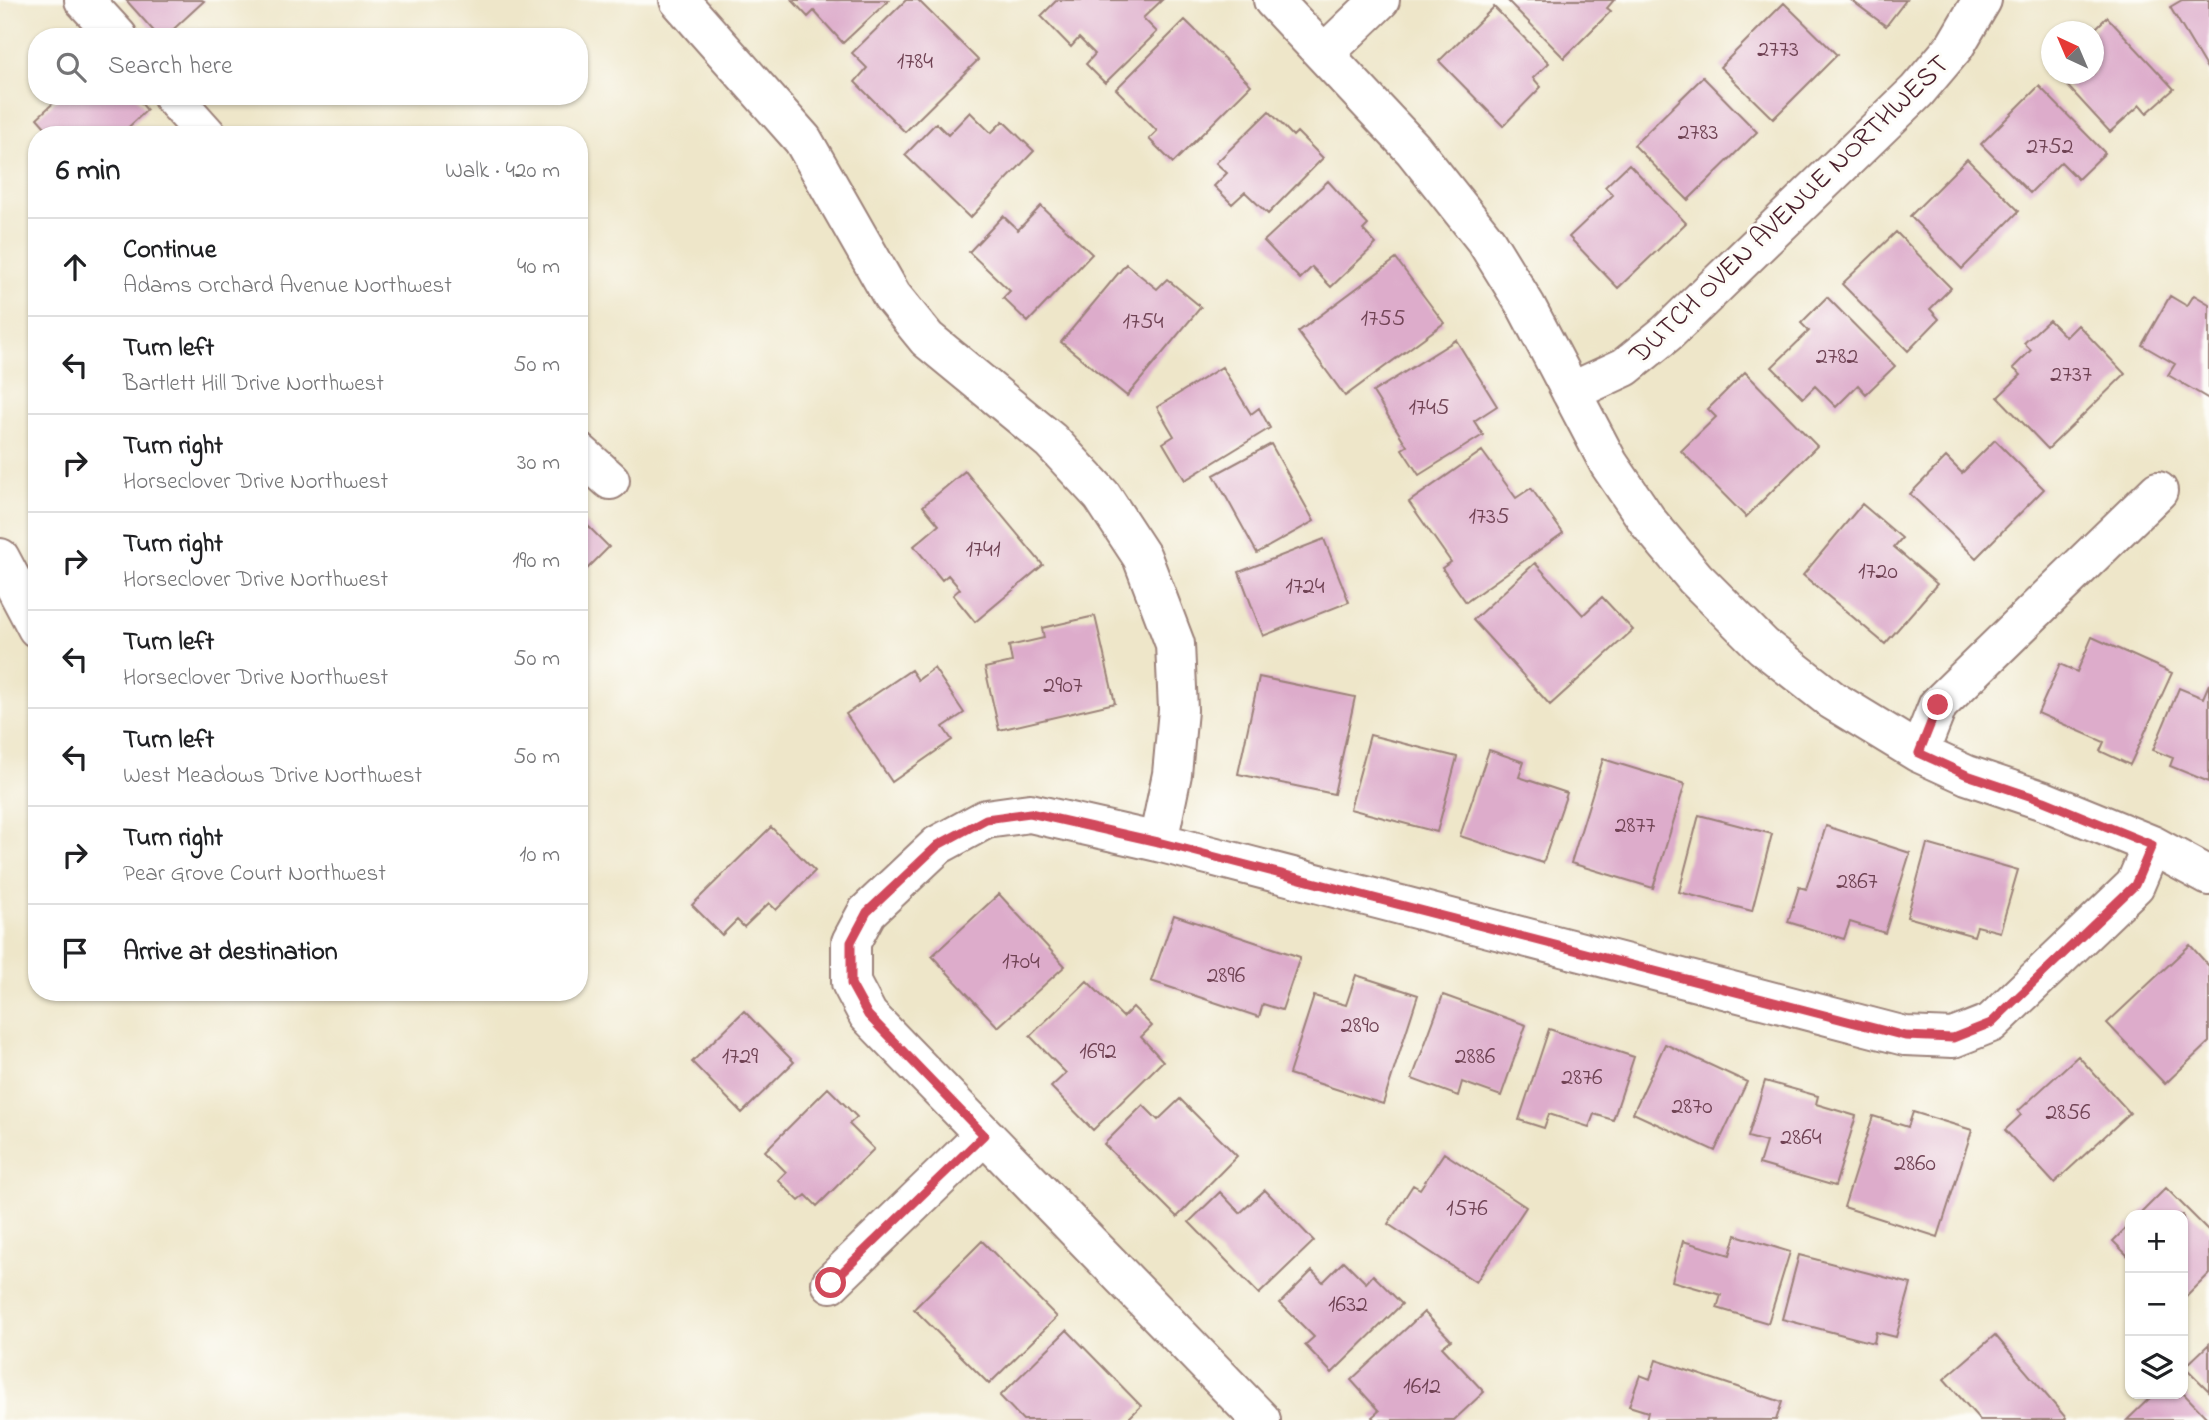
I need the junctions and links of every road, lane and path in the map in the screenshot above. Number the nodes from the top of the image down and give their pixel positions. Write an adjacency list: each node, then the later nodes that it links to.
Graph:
1 (84, 0): 6 (street)
2 (679, 0): 17 (street)
3 (1273, 0): 7 (street)
4 (1380, 0): 7 (street)
5 (1982, 0): 10 (street, DUTCH OVEN AVENUE NORTHWEST)
6 (110, 28)
7 (1325, 53): 10 (street)
8 (180, 105): 9 (street)
9 (199, 126)
10 (1571, 392): 16 (street)
11 (588, 460): 12 (street)
12 (610, 480)
13 (2158, 491): 16 (street)
14 (0, 558): 15 (street)
15 (28, 611)
16 (1919, 753): 18 (street)
17 (1158, 842): 18 (street); 20 (street)
18 (2152, 845): 19 (street)
19 (2209, 876)
20 (984, 1135): 21 (street); 22 (street)
21 (831, 1283)
22 (1261, 1420)

